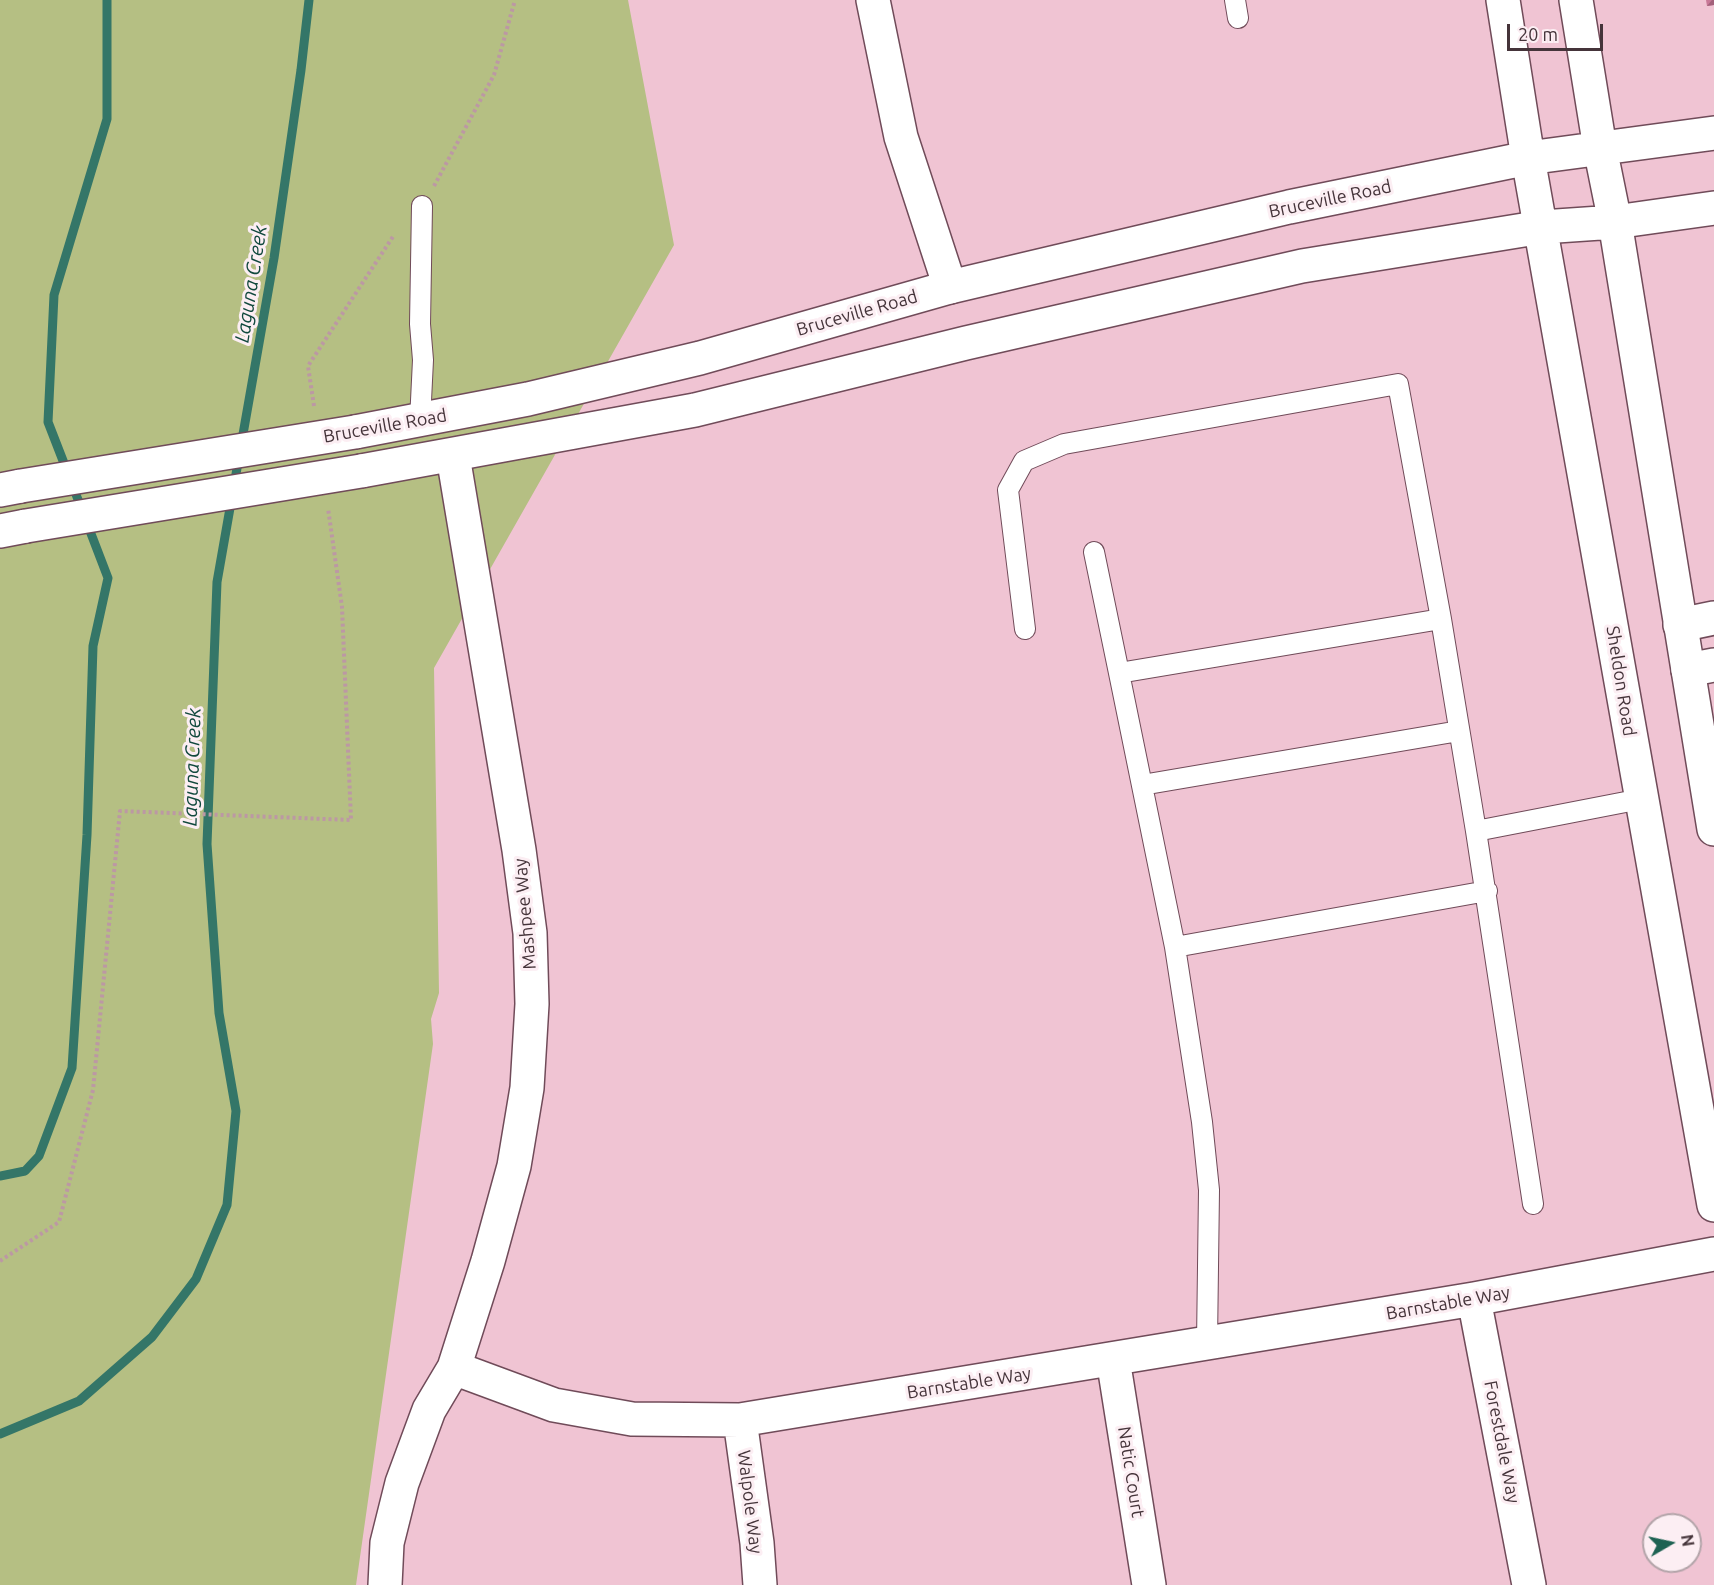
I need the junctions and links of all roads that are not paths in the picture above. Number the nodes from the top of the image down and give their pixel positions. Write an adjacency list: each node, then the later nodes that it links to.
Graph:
1 (873, 0): 11 (main road)
2 (1503, 0): 6 (main road, Sheldon Road)
3 (1576, 0): 5 (main road)
4 (1714, 133): 5 (main road, Bruceville Road)
5 (1600, 148): 6 (main road, Bruceville Road); 9 (main road)
6 (1528, 158): 10 (main road, Sheldon Road); 11 (main road, Bruceville Road)
7 (422, 206): 12 (lane)
8 (1714, 208): 9 (main road)
9 (1615, 222): 10 (main road); 19 (main road)
10 (1542, 227): 13 (main road); 25 (main road, Sheldon Road)
11 (950, 287): 12 (main road, Bruceville Road)
12 (420, 421): 14 (main road, Bruceville Road, bridge)
13 (453, 456): 15 (main road, bridge); 36 (main road, Mashpee Way)
14 (11, 488)
15 (13, 529)
16 (1094, 552): 22 (lane)
17 (1714, 618): 19 (main road)
18 (1441, 619): 20 (lane); 22 (lane); 23 (lane)
19 (1680, 625): 21 (main road)
20 (1025, 629)
21 (1701, 668): 26 (main road)
22 (1119, 673): 24 (lane)
23 (1459, 731): 24 (lane); 27 (lane)
24 (1142, 785): 29 (lane)
25 (1641, 799): 27 (lane); 31 (main road, Sheldon Road)
26 (1714, 829)
27 (1476, 831): 28 (lane)
28 (1486, 891): 29 (lane); 30 (lane)
29 (1175, 947): 34 (lane)
30 (1533, 1204)
31 (1714, 1205)
32 (1714, 1254): 33 (main road, Barnstable Way)
33 (1474, 1299): 34 (main road, Barnstable Way); 41 (main road, Forestdale Way)
34 (1207, 1343): 35 (main road, Barnstable Way)
35 (1113, 1359): 37 (main road, Barnstable Way); 40 (main road, Natic Court)
36 (454, 1368): 37 (main road, Barnstable Way); 38 (main road)
37 (740, 1420): 39 (main road, Walpole Way)
38 (384, 1585)
39 (760, 1585)
40 (1149, 1585)
41 (1530, 1585)

